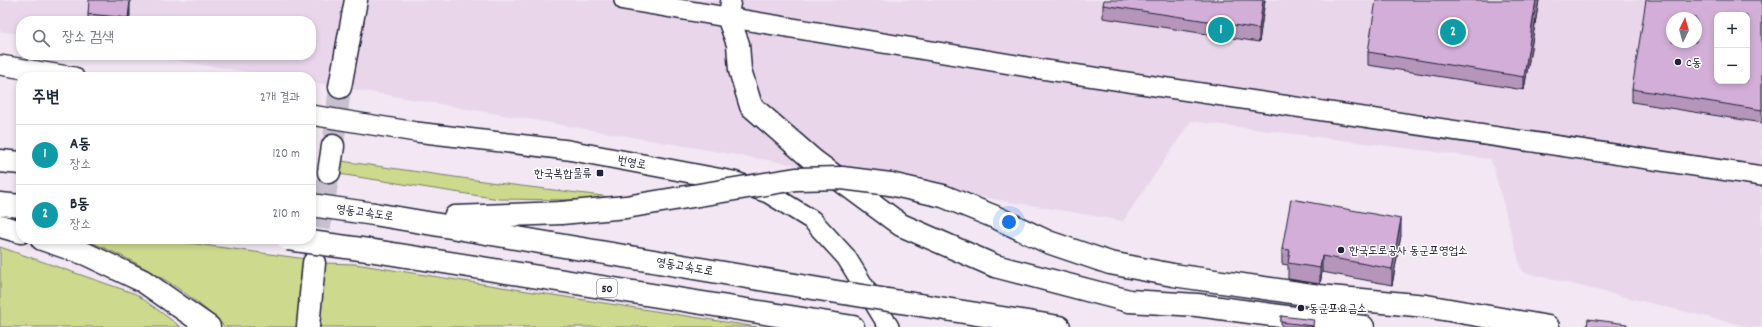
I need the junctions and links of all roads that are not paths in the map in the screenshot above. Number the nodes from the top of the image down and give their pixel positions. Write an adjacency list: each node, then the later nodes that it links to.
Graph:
1 (356, 0): 6 (highway)
2 (624, 0): 3 (street)
3 (730, 9): 12 (street); 27 (highway)
4 (0, 65): 5 (street)
5 (43, 72)
6 (340, 87)
7 (316, 116): 25 (street, 번영로)
8 (333, 146): 11 (highway)
9 (0, 161): 10 (highway)
10 (16, 163)
11 (329, 172)
12 (1762, 176)
13 (0, 204): 14 (highway)
14 (16, 206)
15 (316, 206): 16 (highway, 영동고속도로, bridge)
16 (400, 217): 26 (highway, 영동고속도로, bridge); 28 (highway, bridge)
17 (0, 226): 18 (highway)
18 (16, 231)
19 (316, 243): 24 (highway, 50, bridge)
20 (57, 244): 22 (highway)
21 (314, 263): 23 (highway)
22 (209, 327)
23 (308, 327)
24 (850, 327)
25 (889, 327)
26 (1059, 327)
27 (1363, 327)
28 (1548, 327)

